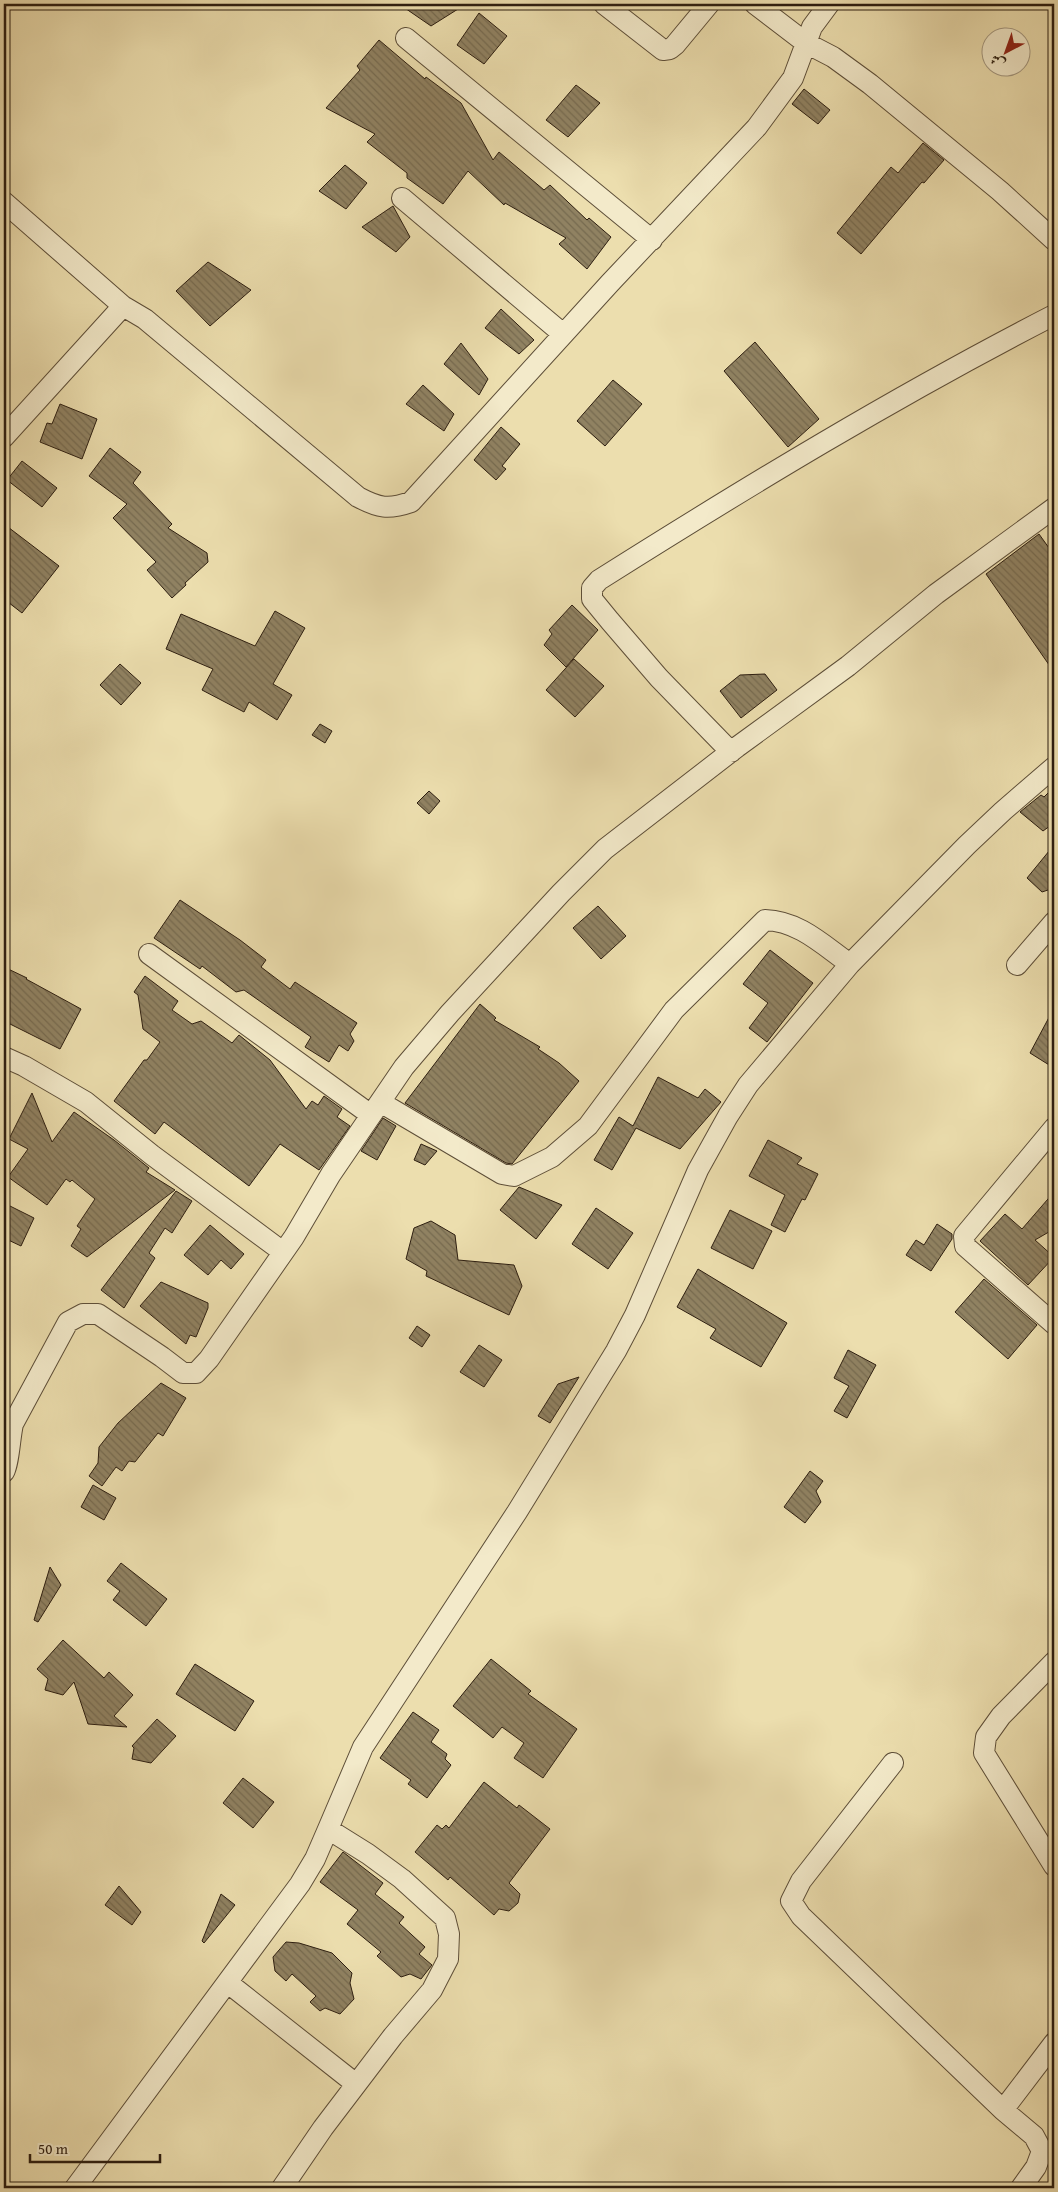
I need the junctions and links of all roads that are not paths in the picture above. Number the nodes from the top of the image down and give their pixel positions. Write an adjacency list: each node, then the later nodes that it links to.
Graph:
1 (604, 4): 2 (street)
2 (709, 4)
3 (755, 4): 6 (street)
4 (829, 4): 6 (street)
5 (406, 38): 9 (street)
6 (806, 43): 9 (street); 10 (street)
7 (402, 198): 13 (street)
8 (4, 202): 11 (street)
9 (652, 240): 13 (street)
10 (1054, 240)
11 (122, 306): 13 (street); 14 (street)
12 (1054, 315): 16 (street)
13 (563, 334)
14 (4, 437)
15 (1054, 508): 16 (street)
16 (731, 752): 23 (street)
17 (1054, 767): 20 (street)
18 (1054, 922): 21 (street)
19 (149, 954): 23 (street)
20 (850, 964): 23 (street); 30 (street)
21 (1017, 965)
22 (4, 1057): 25 (street)
23 (376, 1108): 25 (street)
24 (1050, 1142): 26 (street)
25 (283, 1252): 27 (street)
26 (1054, 1324)
27 (4, 1472)
28 (1054, 1665): 31 (street)
29 (893, 1764): 35 (street)
30 (328, 1830): 32 (street); 34 (street)
31 (1054, 1866)
32 (228, 1983): 34 (street); 36 (street)
33 (1054, 2042): 35 (street)
34 (356, 2084): 37 (street)
35 (1003, 2110): 38 (street)
36 (75, 2188)
37 (282, 2188)
38 (1021, 2188)

